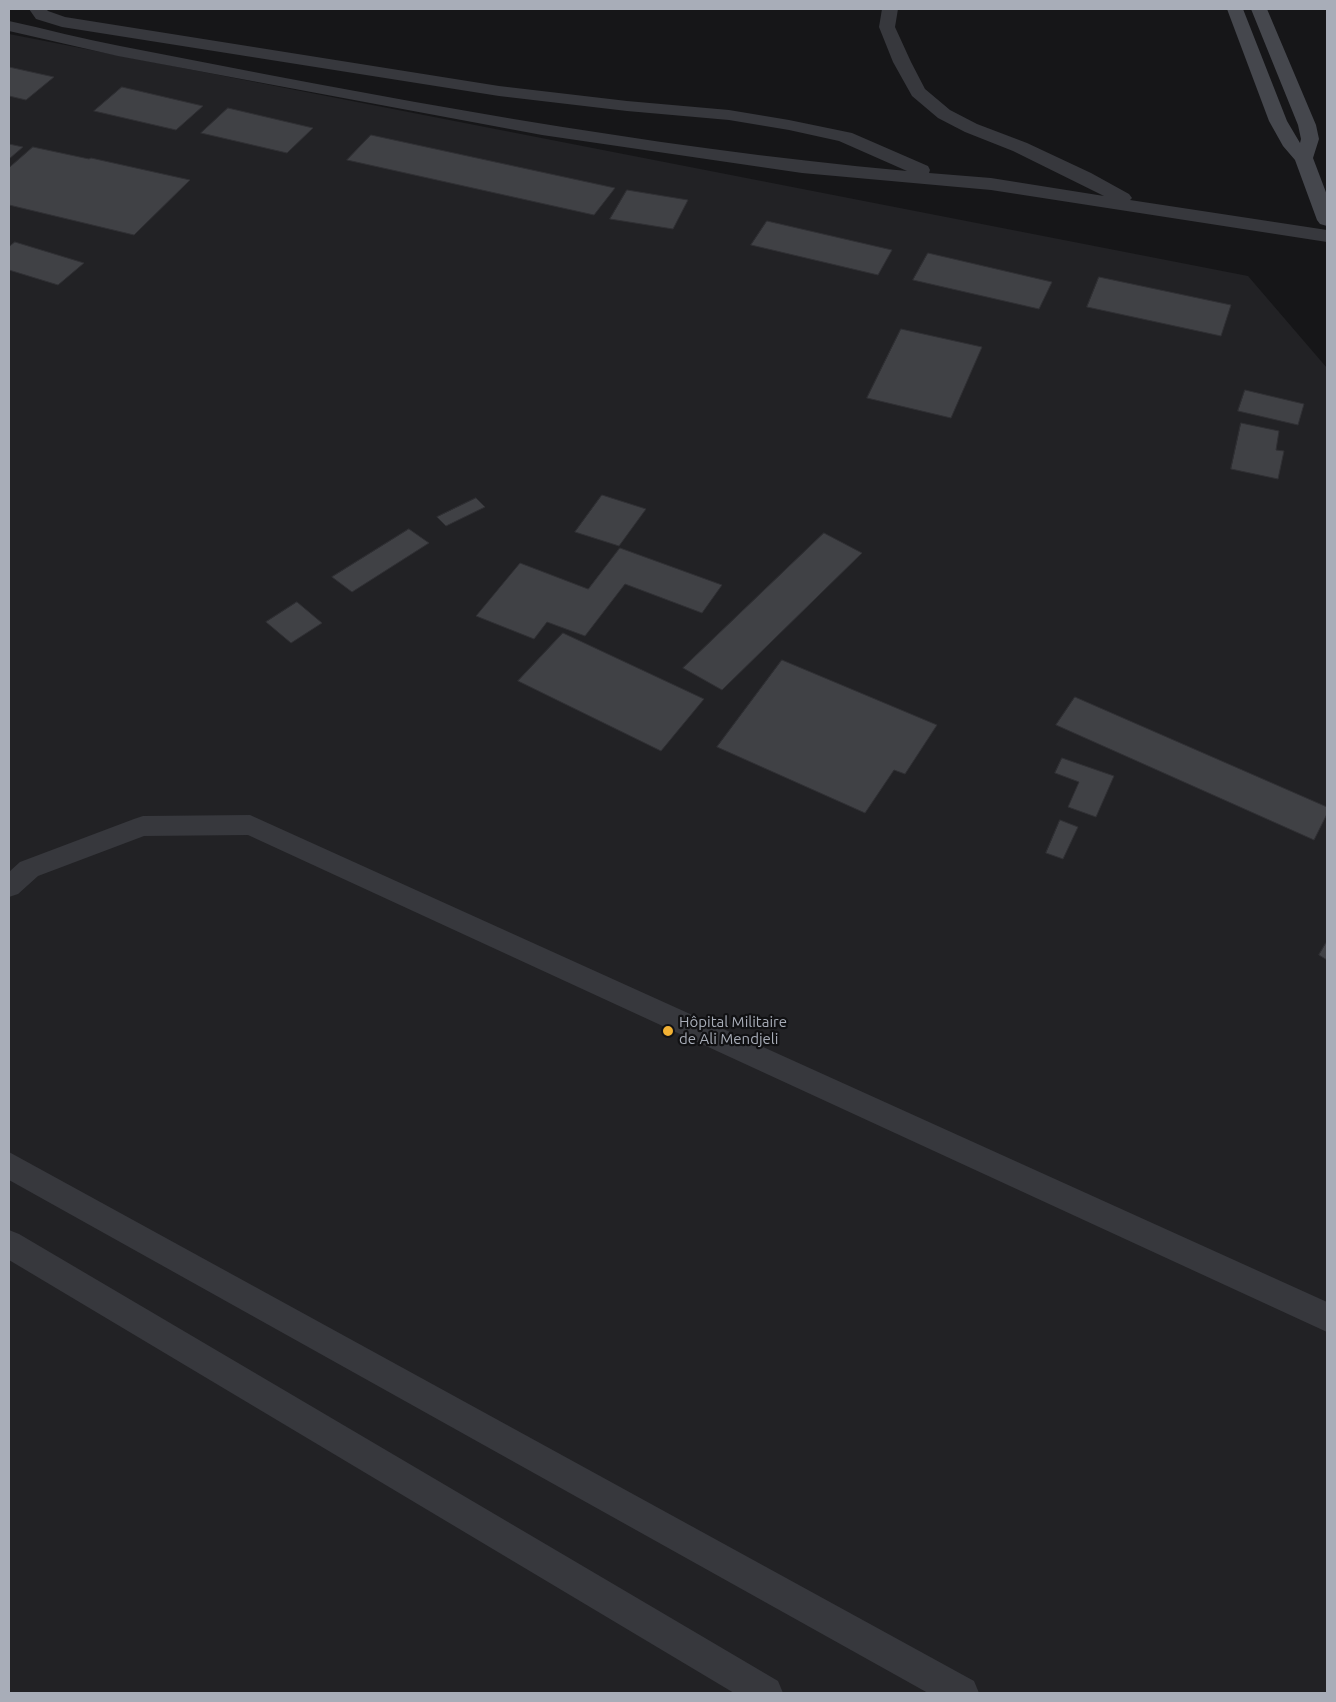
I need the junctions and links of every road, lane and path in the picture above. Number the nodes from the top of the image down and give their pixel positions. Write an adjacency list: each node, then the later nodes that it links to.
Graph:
1 (37, 9): 7 (street)
2 (890, 9): 8 (street)
3 (1235, 9): 6 (main road)
4 (1259, 9): 6 (main road)
5 (9, 26): 7 (street)
6 (1312, 157): 9 (main road)
7 (945, 180): 8 (street)
8 (1139, 207): 10 (street)
9 (1327, 220)
10 (1327, 236)
11 (9, 888): 14 (lane)
12 (9, 1165): 16 (lane)
13 (9, 1244): 15 (lane)
14 (1327, 1317)
15 (766, 1693)
16 (962, 1693)

